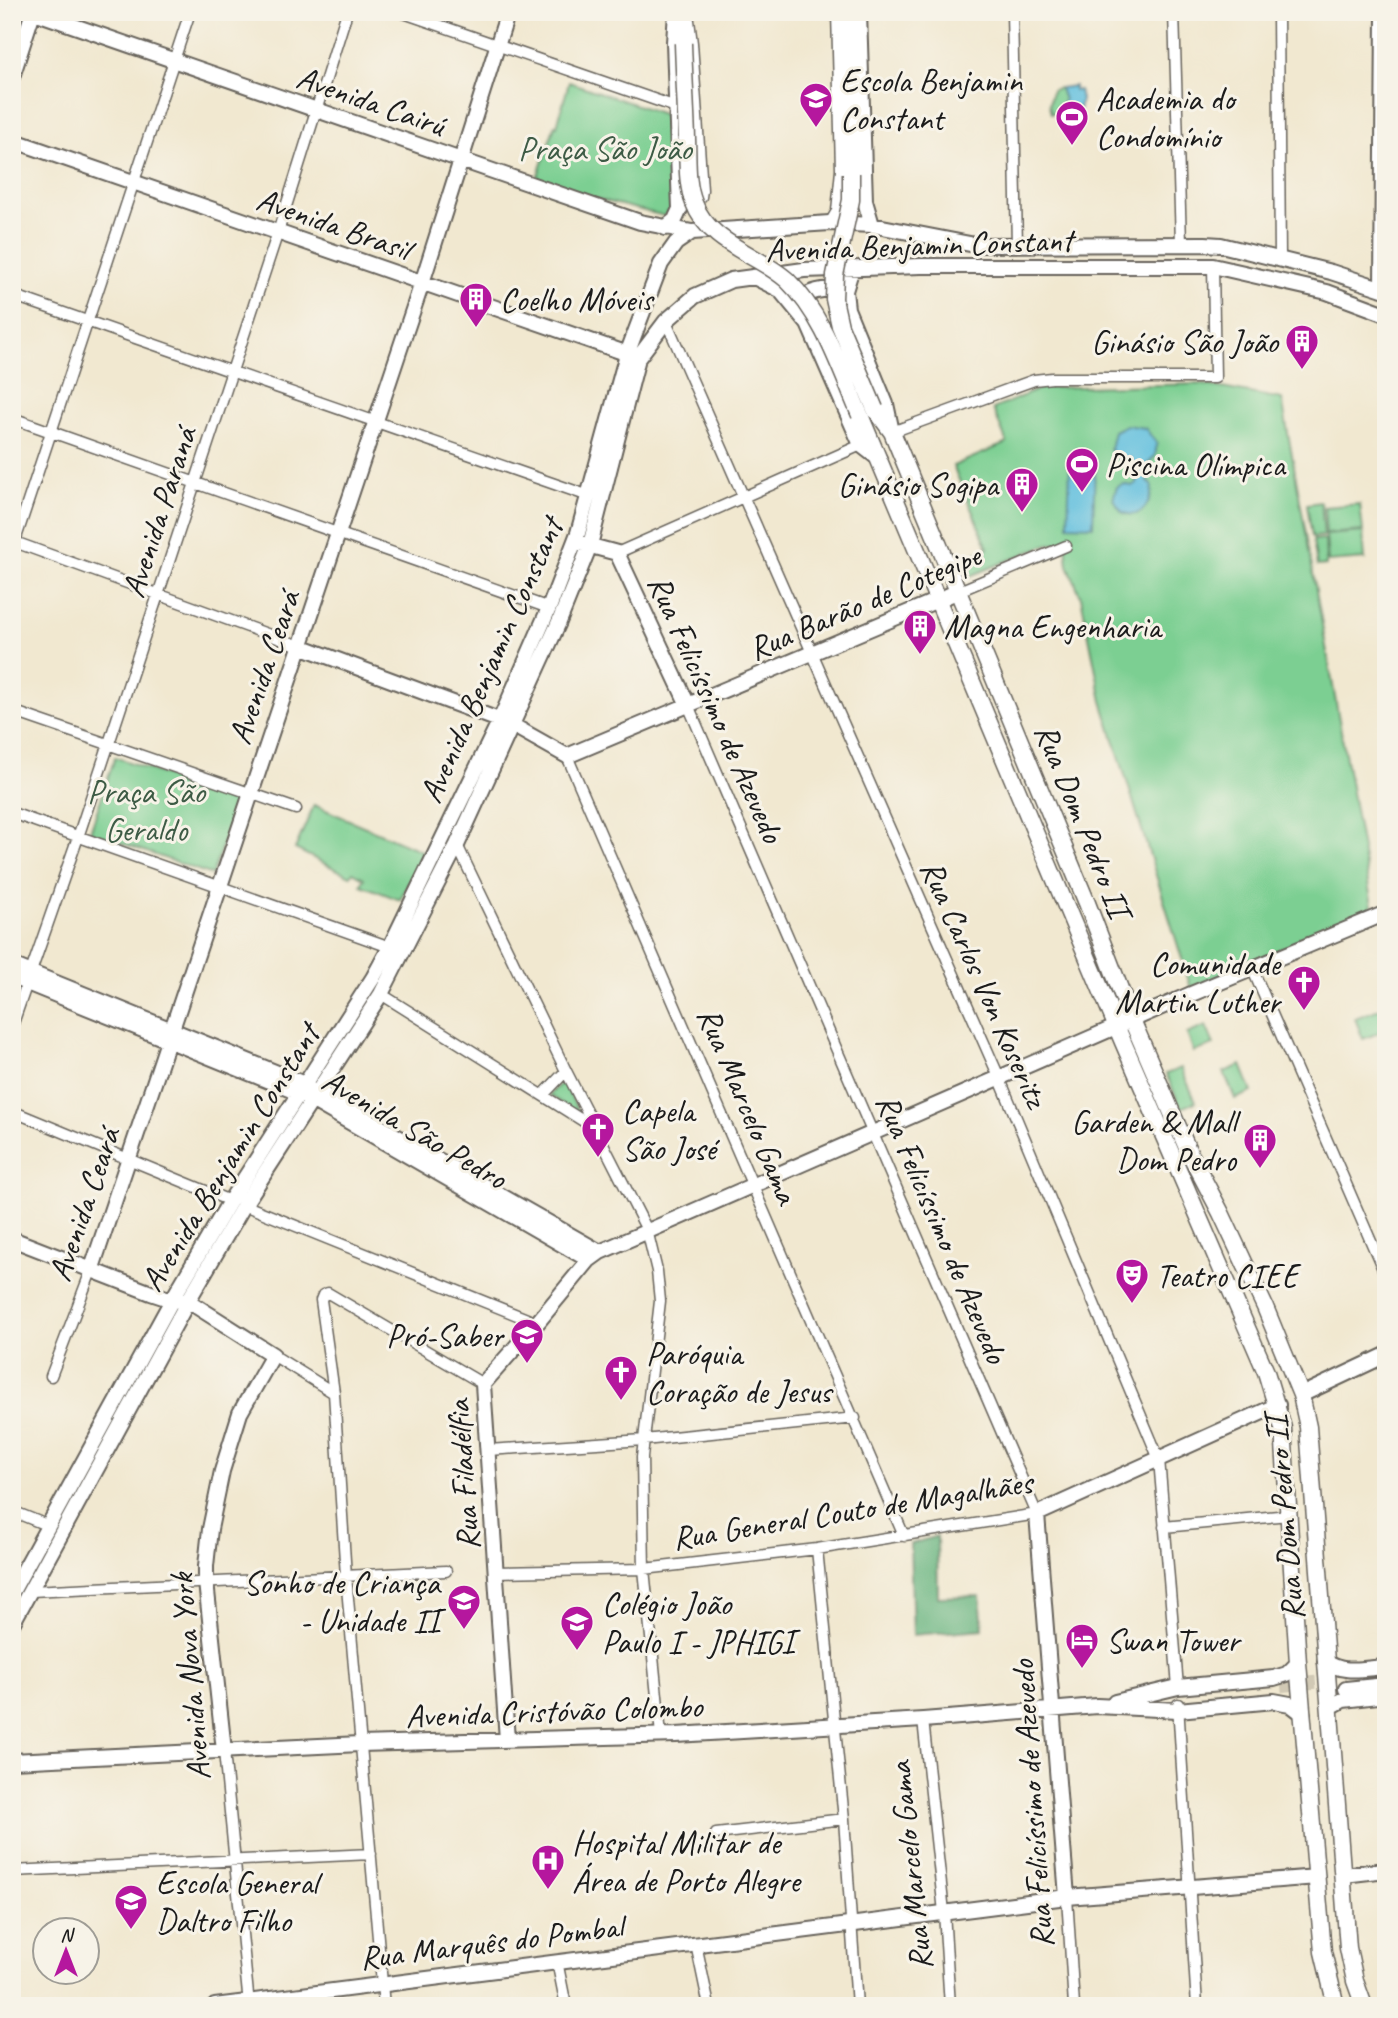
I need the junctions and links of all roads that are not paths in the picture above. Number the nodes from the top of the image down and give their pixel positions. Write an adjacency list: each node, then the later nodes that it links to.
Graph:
1 (34, 12): 15 (main road, Avenida Cairú); 16 (main road)
2 (190, 12): 15 (street)
3 (347, 12): 18 (street, Avenida Paraná)
4 (401, 12): 14 (street)
5 (508, 12): 14 (main road, Avenida Ceará)
6 (676, 12): 17 (main road)
7 (682, 12): 44 (main road, bridge)
8 (688, 12): 22 (street)
9 (1012, 12): 29 (street)
10 (1174, 12): 28 (street)
11 (1278, 12): 30 (street)
12 (1384, 12): 35 (main road)
13 (848, 13): 23 (street); 24 (main road); 44 (main road, bridge)
14 (497, 46): 17 (street); 20 (main road, Avenida Ceará)
15 (174, 61): 18 (main road, Avenida Cairú); 21 (street)
16 (12, 77)
17 (677, 107): 22 (main road)
18 (316, 111): 20 (main road, Avenida Cairú); 26 (street, Avenida Paraná)
19 (12, 140): 21 (main road, Avenida Brasil)
20 (460, 161): 25 (main road, Avenida Cairú); 34 (main road, Avenida Ceará)
21 (134, 182): 26 (main road, Avenida Brasil); 41 (street)
22 (680, 209): 25 (main road)
23 (830, 223): 24 (main road, Avenida Benjamin Constant); 27 (main road, Avenida Benjamin Constant)
24 (872, 225): 29 (main road, Avenida Benjamin Constant)
25 (665, 228): 27 (main road, Avenida Cairú)
26 (278, 232): 34 (main road, Avenida Brasil); 43 (street, Avenida Paraná)
27 (692, 232): 42 (main road, Avenida Benjamin Constant)
28 (1181, 243): 29 (main road, Avenida Benjamin Constant); 30 (main road, Avenida Benjamin Constant)
29 (1017, 245)
30 (1280, 259): 35 (main road, Avenida Benjamin Constant)
31 (1213, 266): 32 (main road, Avenida Benjamin Constant); 39 (main road, Avenida Benjamin Constant); 48 (street)
32 (852, 268): 33 (main road, Avenida Benjamin Constant); 36 (main road, Rua Dom Pedro II)
33 (753, 277): 38 (main road); 40 (main road, Avenida Benjamin Constant)
34 (422, 283): 42 (main road, Avenida Brasil); 46 (main road, Avenida Ceará)
35 (1384, 290)
36 (845, 291): 38 (main road); 48 (main road, Rua Dom Pedro II)
37 (12, 295): 41 (street)
38 (793, 304): 49 (main road)
39 (1386, 314)
40 (666, 321): 42 (main road, Avenida Benjamin Constant); 53 (street, Rua Carlos Von Koseritz)
41 (88, 322): 43 (street); 47 (street)
42 (633, 356): 52 (main road, Avenida Benjamin Constant); 55 (main road, Avenida Benjamin Constant)
43 (232, 372): 46 (street); 51 (street, Avenida Paraná)
44 (868, 412): 48 (main road, Rua Dom Pedro II); 50 (main road, Rua Dom Pedro II)
45 (12, 418): 47 (street)
46 (375, 422): 52 (street); 54 (main road, Avenida Ceará)
47 (51, 432): 51 (street); 56 (street)
48 (892, 432): 59 (main road, Rua Dom Pedro II)
49 (861, 445): 50 (main road); 53 (street)
50 (879, 458): 61 (main road, Rua Dom Pedro II)
51 (195, 484): 54 (street); 60 (street, Avenida Paraná)
52 (589, 496): 55 (main road, Avenida Benjamin Constant)
53 (743, 497): 58 (street); 64 (street, Rua Carlos Von Koseritz)
54 (338, 533): 62 (street); 63 (main road, Avenida Ceará)
55 (583, 543): 58 (main road, Rua Felicíssimo de Azevedo); 62 (main road, Avenida Benjamin Constant); 67 (main road, Avenida Benjamin Constant)
56 (13, 545): 60 (street)
57 (1066, 546): 59 (street, Rua Barão de Cotegipe)
58 (617, 552): 65 (main road, Rua Felicíssimo de Azevedo)
59 (959, 592): 61 (main road, Rua Barão de Cotegipe); 83 (main road, Rua Dom Pedro II)
60 (158, 594): 63 (street); 68 (street, Avenida Paraná)
61 (937, 600): 64 (main road, Rua Barão de Cotegipe); 83 (main road, Rua Dom Pedro II)
62 (550, 608): 67 (main road, Avenida Benjamin Constant)
63 (300, 646): 67 (main road); 70 (main road, Avenida Ceará)
64 (812, 653): 65 (main road, Rua Barão de Cotegipe); 87 (street, Rua Carlos Von Koseritz)
65 (688, 705): 69 (main road, Rua Barão de Cotegipe); 92 (street, Rua Felicíssimo de Azevedo)
66 (12, 711): 68 (street)
67 (506, 722): 69 (main road); 74 (main road, Avenida Benjamin Constant); 77 (main road, Avenida Benjamin Constant)
68 (108, 744): 70 (street); 73 (street, Avenida Paraná)
69 (567, 756): 94 (street, Rua Marcelo Gama)
70 (250, 793): 71 (street); 75 (main road, Avenida Ceará)
71 (296, 809)
72 (12, 813): 73 (street)
73 (78, 837): 75 (street); 81 (street, Avenida Paraná)
74 (457, 845): 82 (main road, Avenida Benjamin Constant); 86 (street)
75 (219, 887): 77 (street); 85 (main road, Avenida Ceará)
76 (1386, 914): 79 (main road)
77 (390, 947): 88 (main road, Avenida Benjamin Constant)
78 (12, 965): 81 (main road, Avenida São Pedro)
79 (1252, 968): 83 (main road); 100 (street)
80 (12, 977): 81 (main road, Avenida São Pedro)
81 (28, 977): 84 (street, Avenida Paraná); 85 (main road, Avenida São Pedro)
82 (381, 994): 88 (main road, Avenida Benjamin Constant); 89 (street)
83 (1124, 1023): 87 (main road); 109 (main road, Rua Dom Pedro II); 110 (main road, Rua Dom Pedro II)
84 (12, 1026)
85 (169, 1035): 88 (main road, Avenida São Pedro); 93 (main road, Avenida Ceará)
86 (566, 1071): 89 (street); 91 (street)
87 (999, 1077): 92 (main road); 114 (street, Rua Carlos Von Koseritz)
88 (310, 1093): 95 (main road, Avenida Benjamin Constant); 98 (main road, Avenida São Pedro)
89 (543, 1096): 91 (street)
90 (12, 1111): 93 (street)
91 (596, 1129): 96 (street)
92 (871, 1133): 94 (main road); 116 (street, Rua Felicíssimo de Azevedo)
93 (128, 1159): 95 (street); 99 (main road, Avenida Ceará)
94 (754, 1186): 96 (main road); 111 (street, Rua Marcelo Gama)
95 (237, 1203): 101 (main road, Avenida Benjamin Constant); 102 (main road, Avenida Benjamin Constant); 103 (street)
96 (647, 1230): 98 (main road); 112 (street)
97 (12, 1239): 99 (main road)
98 (595, 1256): 103 (main road, Rua Filadélfia)
99 (91, 1271): 101 (main road); 106 (street, Avenida Ceará)
100 (1386, 1276)
101 (172, 1300): 102 (main road); 118 (main road, Avenida Benjamin Constant)
102 (188, 1301): 104 (main road); 127 (main road, Avenida Benjamin Constant)
103 (537, 1323): 107 (main road, Rua Filadélfia)
104 (273, 1355): 108 (street); 126 (main road, Avenida Nova York)
105 (1386, 1355): 109 (main road)
106 (51, 1376)
107 (483, 1384): 108 (street); 113 (main road, Rua Filadélfia)
108 (334, 1393): 125 (street)
109 (1301, 1395): 130 (main road, Rua Dom Pedro II)
110 (1278, 1405): 114 (main road, Rua General Couto de Magalhães); 117 (main road, Rua Dom Pedro II)
111 (855, 1418): 112 (street); 120 (street, Rua Marcelo Gama)
112 (644, 1440): 113 (street); 122 (street)
113 (488, 1450): 124 (main road, Rua Filadélfia)
114 (1159, 1460): 116 (main road, Rua General Couto de Magalhães); 119 (street, Rua Carlos Von Koseritz)
115 (12, 1511): 118 (street)
116 (1037, 1514): 120 (street, Rua General Couto de Magalhães); 140 (main road, Rua Felicíssimo de Azevedo)
117 (1289, 1515): 119 (street); 131 (main road, Rua Dom Pedro II)
118 (49, 1526): 128 (main road, Avenida Benjamin Constant)
119 (1164, 1527): 135 (street, Rua Carlos Von Koseritz)
120 (904, 1536): 121 (street, Rua General Couto de Magalhães)
121 (817, 1549): 122 (street, Rua General Couto de Magalhães); 143 (street)
122 (644, 1569): 124 (street, Rua General Couto de Magalhães); 144 (street)
123 (446, 1571): 125 (street)
124 (496, 1572): 145 (main road, Rua Filadélfia)
125 (346, 1576): 126 (street); 146 (street)
126 (206, 1582): 127 (street); 147 (main road, Avenida Nova York)
127 (31, 1591): 129 (main road, Avenida Benjamin Constant)
128 (12, 1592)
129 (12, 1624)
130 (1325, 1661): 132 (main road); 139 (main road, Rua Dom Pedro II)
131 (1298, 1663): 135 (main road, Avenida Cristóvão Colombo); 141 (main road, Rua Dom Pedro II)
132 (1386, 1667)
133 (1386, 1676): 134 (main road)
134 (1386, 1685)
135 (1178, 1687): 137 (main road, Avenida Cristóvão Colombo)
136 (1386, 1695): 139 (main road)
137 (1137, 1702): 138 (main road); 138 (main road); 140 (main road, Avenida Cristóvão Colombo)
138 (1178, 1707): 141 (main road); 157 (street)
139 (1330, 1707): 155 (main road, Rua Dom Pedro II)
140 (1052, 1710): 142 (main road, Avenida Cristóvão Colombo); 158 (main road, Rua Felicíssimo de Azevedo)
141 (1303, 1714): 156 (main road, Rua Dom Pedro II)
142 (923, 1720): 143 (main road, Avenida Cristóvão Colombo); 159 (street, Rua Marcelo Gama)
143 (836, 1724): 144 (main road, Avenida Cristóvão Colombo); 149 (street)
144 (661, 1735): 145 (main road, Avenida Cristóvão Colombo)
145 (507, 1740): 146 (main road, Avenida Cristóvão Colombo)
146 (360, 1744): 147 (main road, Avenida Cristóvão Colombo); 151 (street)
147 (223, 1751): 148 (main road, Avenida Cristóvão Colombo); 152 (street, Avenida Nova York)
148 (12, 1760)
149 (844, 1819): 150 (street); 160 (street)
150 (716, 1834)
151 (370, 1854): 152 (street); 163 (street)
152 (233, 1860): 154 (street); 164 (street, Avenida Nova York)
153 (1386, 1870): 155 (main road)
154 (12, 1871)
155 (1344, 1875): 174 (main road, Rua Dom Pedro II)
156 (1317, 1877): 157 (main road, Rua Marquês do Pombal); 173 (main road, Rua Dom Pedro II)
157 (1188, 1886): 158 (main road, Rua Marquês do Pombal); 172 (street)
158 (1067, 1896): 159 (main road, Rua Marquês do Pombal); 171 (street, Rua Felicíssimo de Azevedo)
159 (944, 1912): 160 (main road, Rua Marquês do Pombal); 170 (street, Rua Marcelo Gama)
160 (850, 1924): 161 (main road, Rua Marquês do Pombal); 169 (street)
161 (696, 1944): 162 (main road, Rua Marquês do Pombal); 168 (street)
162 (557, 1961): 163 (main road, Rua Marquês do Pombal); 167 (street)
163 (382, 1983): 164 (main road, Rua Marquês do Pombal); 166 (street)
164 (249, 2003): 165 (main road, Rua Marquês do Pombal)
165 (215, 2006)
166 (384, 2006)
167 (566, 2006)
168 (709, 2006)
169 (857, 2006)
170 (950, 2006)
171 (1074, 2006)
172 (1197, 2006)
173 (1336, 2006)
174 (1364, 2006)

